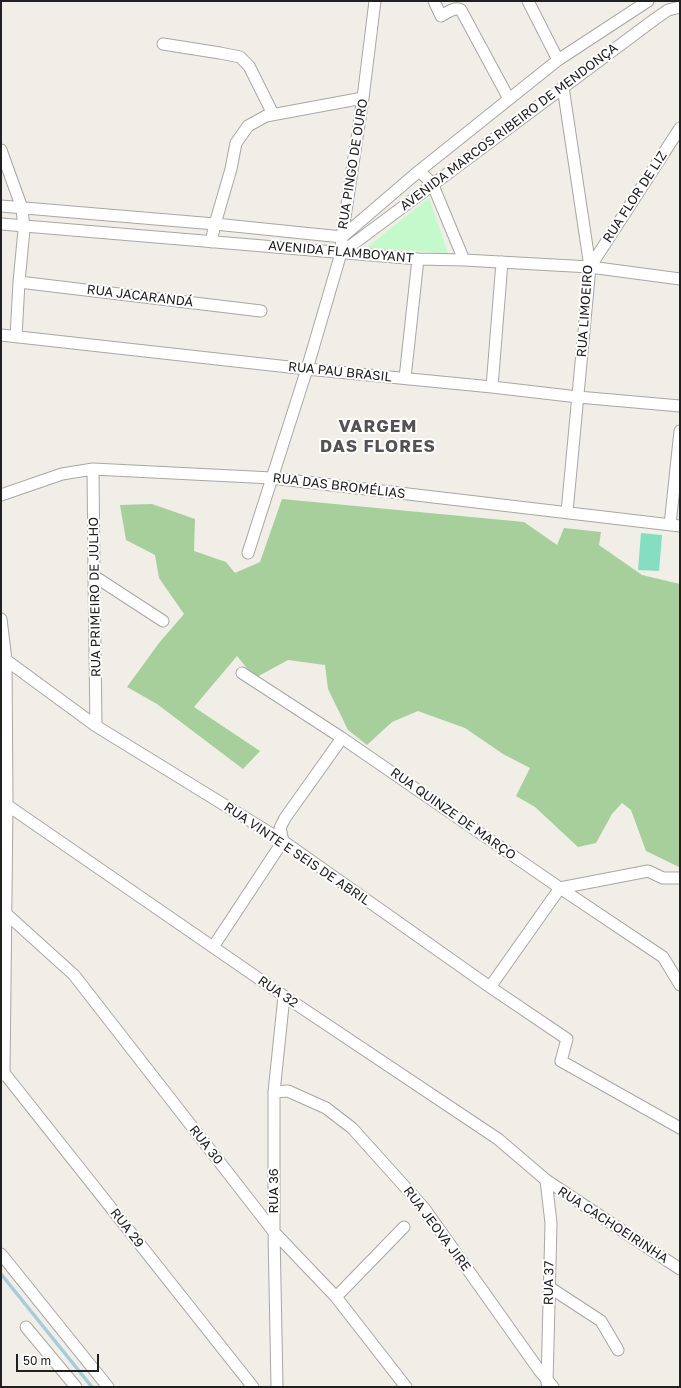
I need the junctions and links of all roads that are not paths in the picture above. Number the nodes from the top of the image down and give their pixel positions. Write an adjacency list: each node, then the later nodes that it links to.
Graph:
1 (375, 1): 9 (street, RUA PINGO DE OURO)
2 (434, 1): 10 (street)
3 (528, 1): 7 (street)
4 (648, 1): 7 (street, AVENIDA MARCOS RIBEIRO DE MENDONÇA)
5 (680, 7): 8 (street, AVENIDA MARCOS RIBEIRO DE MENDONÇA)
6 (162, 44): 11 (street)
7 (558, 60): 10 (street, AVENIDA MARCOS RIBEIRO DE MENDONÇA)
8 (563, 87): 15 (street, AVENIDA MARCOS RIBEIRO DE MENDONÇA); 27 (street, RUA LIMOEIRO)
9 (364, 98): 11 (street); 21 (street, RUA PINGO DE OURO)
10 (509, 99): 14 (street, AVENIDA MARCOS RIBEIRO DE MENDONÇA)
11 (273, 114): 19 (street)
12 (680, 128): 27 (street, RUA FLOR DE LIZ)
13 (1, 150): 17 (street)
14 (419, 171): 15 (street); 21 (street, AVENIDA MARCOS RIBEIRO DE MENDONÇA)
15 (432, 184): 23 (street, AVENIDA MARCOS RIBEIRO DE MENDONÇA); 25 (street)
16 (1, 206): 17 (street, AVENIDA FLAMBOYANT)
17 (22, 208): 19 (street, AVENIDA FLAMBOYANT); 20 (street)
18 (1, 224): 20 (street, AVENIDA FLAMBOYANT)
19 (215, 224): 21 (street, AVENIDA FLAMBOYANT); 22 (street)
20 (24, 226): 22 (street, AVENIDA FLAMBOYANT); 29 (street)
21 (342, 237): 23 (street, RUA PINGO DE OURO)
22 (211, 242): 23 (street, AVENIDA FLAMBOYANT)
23 (341, 252): 24 (street, AVENIDA FLAMBOYANT); 33 (street, RUA PINGO DE OURO)
24 (418, 259): 25 (street, AVENIDA FLAMBOYANT); 34 (street)
25 (464, 260): 26 (street, AVENIDA FLAMBOYANT)
26 (502, 262): 27 (street, AVENIDA FLAMBOYANT); 35 (street)
27 (590, 267): 28 (street, AVENIDA FLAMBOYANT); 36 (street, RUA LIMOEIRO)
28 (680, 279)
29 (19, 282): 30 (street, RUA JACARANDÁ); 32 (street)
30 (261, 311)
31 (1, 335): 32 (street, RUA PAU BRASIL)
32 (16, 336): 33 (street, RUA PAU BRASIL)
33 (307, 369): 34 (street, RUA PAU BRASIL); 40 (street, RUA PINGO DE OURO)
34 (405, 378): 35 (street, RUA PAU BRASIL)
35 (492, 387): 36 (street, RUA PAU BRASIL)
36 (578, 397): 37 (street, RUA PAU BRASIL); 42 (street, RUA LIMOEIRO)
37 (680, 406)
38 (680, 431): 43 (street)
39 (94, 469): 40 (street, RUA DAS BROMÉLIAS); 41 (street, RUA DAS BROMÉLIAS); 45 (street, RUA PRIMEIRO DE JULHO)
40 (272, 478): 42 (street, RUA DAS BROMÉLIAS); 44 (street, RUA PINGO DE OURO)
41 (1, 495)
42 (567, 512): 43 (street, RUA DAS BROMÉLIAS)
43 (675, 526)
44 (248, 553)
45 (94, 576): 47 (street); 50 (street, RUA PRIMEIRO DE JULHO)
46 (1, 619): 48 (street)
47 (163, 621)
48 (6, 660): 50 (street, RUA VINTE E SEIS DE ABRIL); 52 (street)
49 (242, 674): 51 (street, RUA QUINZE DE MARÇO)
50 (96, 726): 53 (street, RUA VINTE E SEIS DE ABRIL)
51 (342, 738): 53 (street); 55 (street, RUA QUINZE DE MARÇO)
52 (7, 805): 56 (street); 57 (street, RUA 32)
53 (283, 841): 57 (street); 59 (street, RUA VINTE E SEIS DE ABRIL)
54 (680, 878): 55 (street)
55 (560, 888): 58 (street, RUA QUINZE DE MARÇO); 59 (street)
56 (4, 911): 61 (street); 66 (street, RUA 30)
57 (213, 947): 60 (street, RUA 32)
58 (680, 985)
59 (490, 987): 63 (street, RUA VINTE E SEIS DE ABRIL)
60 (284, 996): 62 (street, RUA 36); 64 (street, RUA 32)
61 (2, 1072): 76 (street, RUA 29)
62 (274, 1092): 66 (street, RUA 36); 73 (street, RUA JEOVA JIRE)
63 (680, 1128)
64 (546, 1180): 68 (street, RUA CACHOEIRINHA); 69 (street, RUA 37)
65 (404, 1227): 70 (street)
66 (274, 1232): 70 (street, RUA 30); 77 (street, RUA 36)
67 (1, 1254): 75 (street)
68 (680, 1269)
69 (549, 1287): 72 (street); 73 (street, RUA 37)
70 (336, 1298): 78 (street, RUA 30)
71 (26, 1327): 74 (street)
72 (618, 1350)
73 (549, 1385)
74 (76, 1387)
75 (108, 1387)
76 (253, 1387)
77 (277, 1387)
78 (406, 1387)

